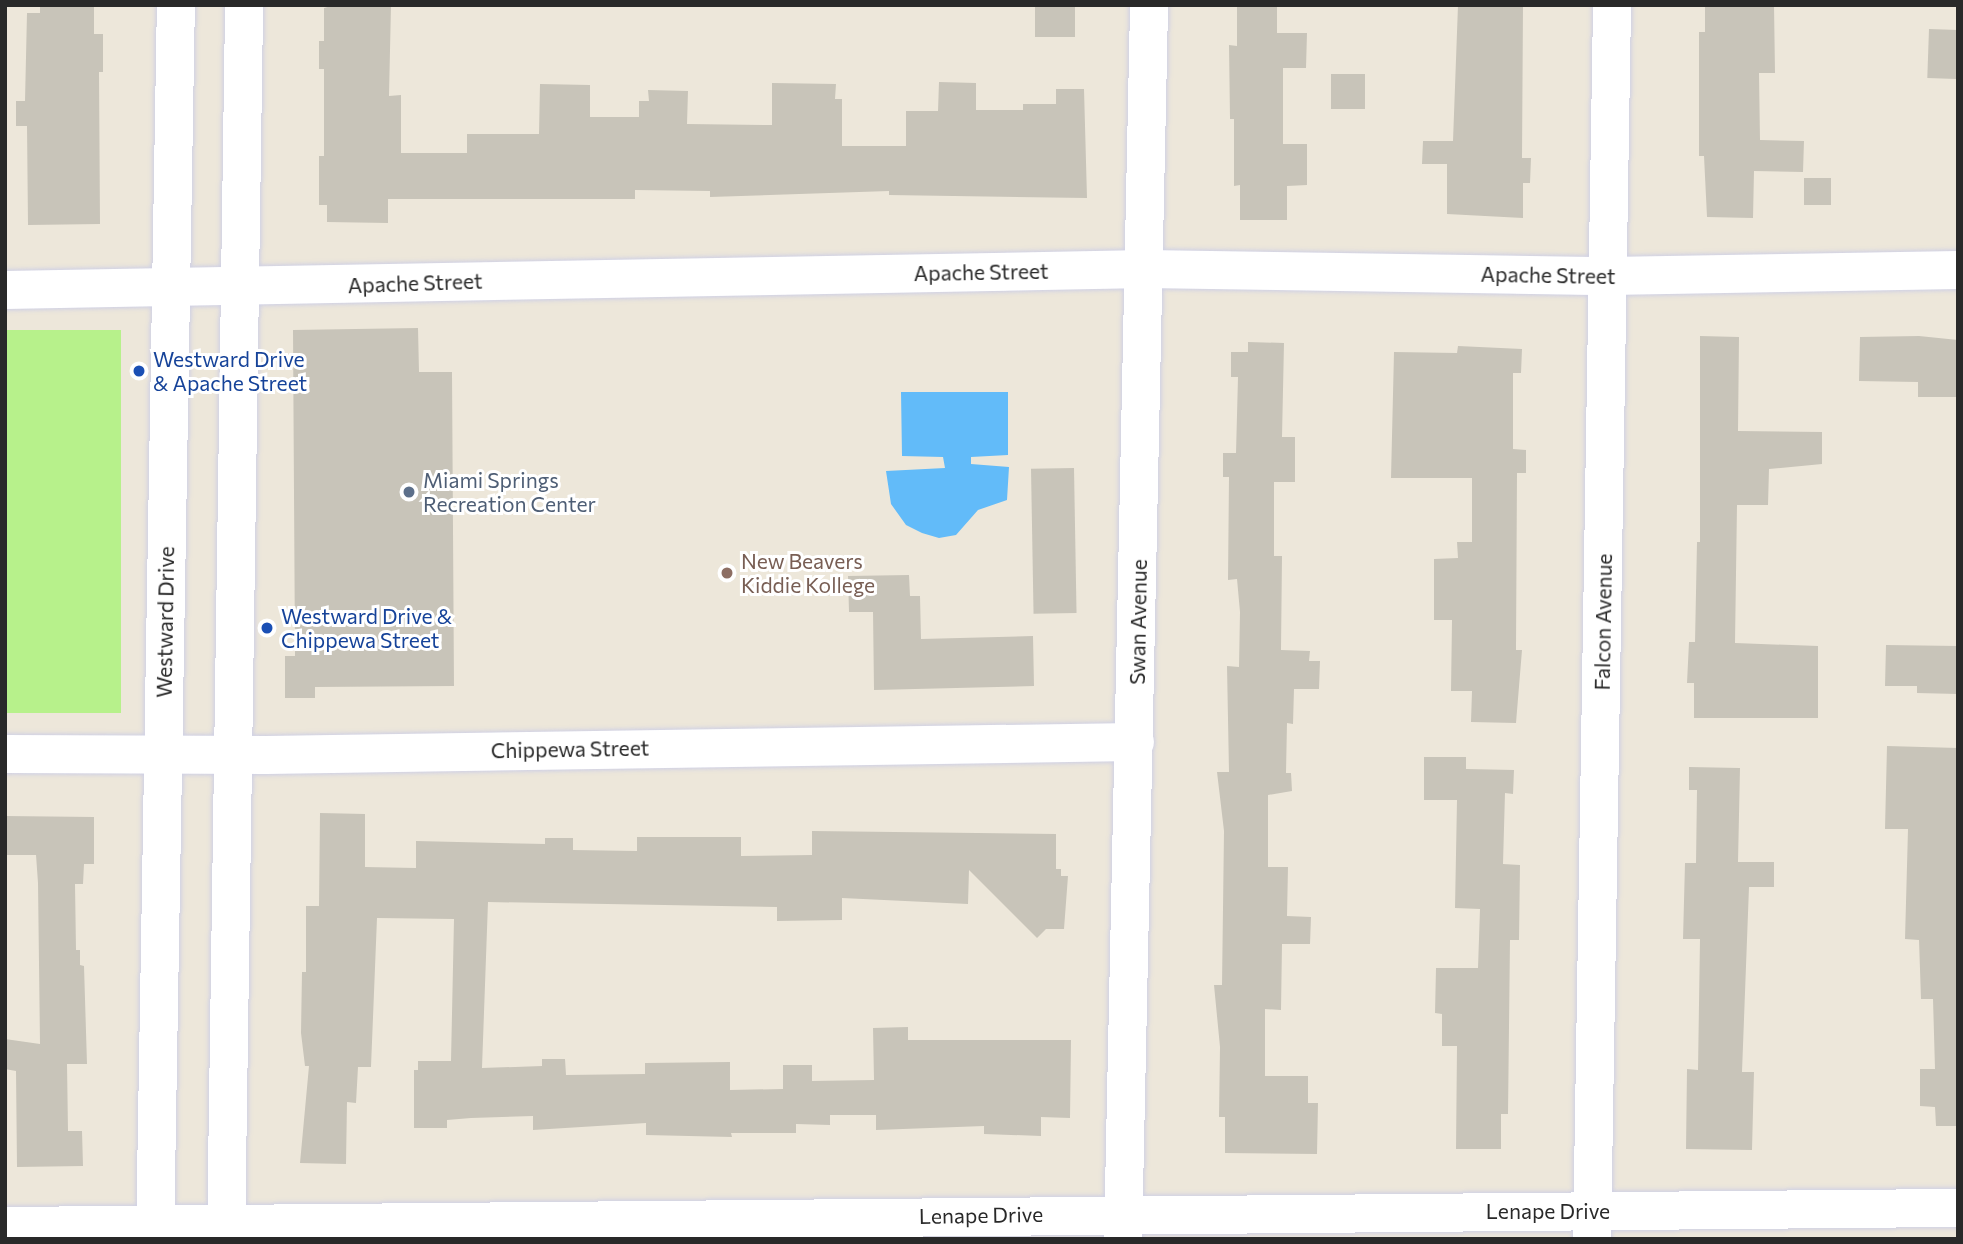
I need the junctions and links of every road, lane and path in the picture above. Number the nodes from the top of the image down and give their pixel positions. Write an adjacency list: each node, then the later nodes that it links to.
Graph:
1 (176, 5): 9 (street, Westward Drive)
2 (244, 5): 8 (street)
3 (1149, 5): 5 (street, Swan Avenue)
4 (1612, 5): 7 (street, Falcon Avenue)
5 (1146, 269): 7 (street, Apache Street); 8 (street, Apache Street); 11 (street, Swan Avenue)
6 (1958, 270): 7 (street, Apache Street)
7 (1609, 276): 16 (street, Falcon Avenue)
8 (240, 288): 9 (street, Apache Street); 14 (street)
9 (171, 289): 10 (street, Apache Street); 13 (street, Westward Drive)
10 (5, 290)
11 (1135, 742): 14 (street, Chippewa Street); 18 (street, Swan Avenue)
12 (5, 754): 13 (street, Chippewa Street)
13 (162, 755): 14 (street, Chippewa Street); 19 (street, Westward Drive)
14 (235, 755): 20 (street)
15 (1958, 1208): 16 (street, Lenape Drive)
16 (1592, 1225): 18 (street, Lenape Drive)
17 (5, 1226): 19 (street, Lenape Drive)
18 (1124, 1226): 20 (street, Lenape Drive)
19 (155, 1232): 20 (street, Lenape Drive)
20 (226, 1232)

